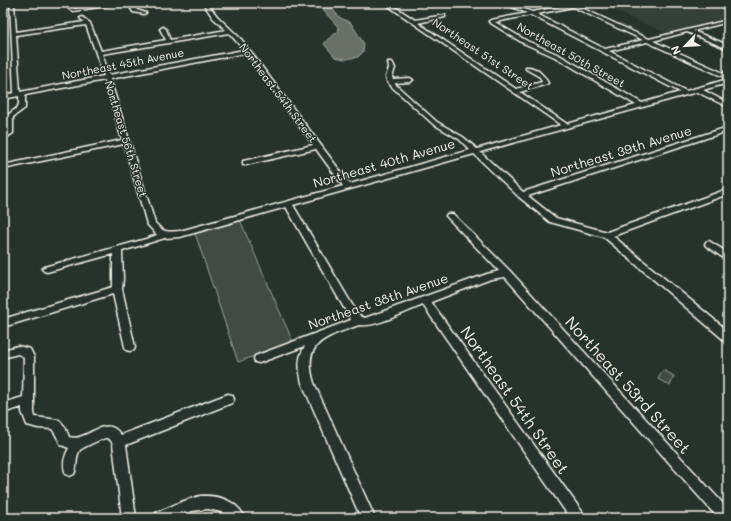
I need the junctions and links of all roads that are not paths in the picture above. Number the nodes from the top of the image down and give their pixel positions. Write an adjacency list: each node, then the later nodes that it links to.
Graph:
1 (12, 3): 21 (street)
2 (121, 3): 8 (street)
3 (130, 3): 11 (street)
4 (213, 3): 9 (street)
5 (386, 3): 16 (street, Northeast 51st Street)
6 (504, 3): 12 (street)
7 (567, 3): 10 (street)
8 (70, 4)
9 (205, 4): 19 (street, Northeast 54th Street)
10 (573, 6): 12 (street); 22 (street)
11 (144, 13)
12 (532, 13): 26 (street); 40 (street, Northeast 50th Street)
13 (443, 16): 16 (street)
14 (82, 18): 17 (street)
15 (728, 21): 20 (street)
16 (414, 22): 36 (street, Northeast 51st Street)
17 (88, 23): 21 (street); 27 (street, Northeast 56th Street)
18 (163, 29): 23 (street)
19 (231, 31): 23 (street); 25 (street, Northeast 54th Street)
20 (688, 31): 22 (street); 24 (street)
21 (14, 34): 37 (street)
22 (650, 40): 26 (street); 31 (street)
23 (169, 42): 27 (street)
24 (728, 47)
25 (247, 51): 30 (street, Northeast 45th Avenue); 47 (street, Northeast 54th Street)
26 (603, 51): 38 (street)
27 (99, 53): 30 (street, Northeast 56th Street)
28 (390, 63): 33 (street)
29 (528, 68): 36 (street)
30 (108, 77): 37 (street, Northeast 45th Avenue); 46 (street, Northeast 56th Street)
31 (728, 77)
32 (410, 80): 33 (street)
33 (390, 81): 48 (street)
34 (728, 81): 35 (street, Northeast 40th Avenue)
35 (698, 90): 38 (street, Northeast 40th Avenue); 41 (street)
36 (516, 91): 43 (street, Northeast 51st Street)
37 (20, 93): 39 (street, Northeast 45th Avenue); 42 (street)
38 (686, 93): 40 (street, Northeast 40th Avenue)
39 (3, 97)
40 (642, 105): 43 (street, Northeast 40th Avenue)
41 (728, 105)
42 (6, 123): 45 (street)
43 (566, 126): 48 (street, Northeast 40th Avenue)
44 (728, 130): 53 (street, Northeast 39th Avenue)
45 (3, 138)
46 (127, 141): 50 (street); 56 (street, Northeast 56th Street)
47 (318, 146): 49 (street); 51 (street, Northeast 54th Street)
48 (474, 152): 51 (street, Northeast 40th Avenue); 53 (street)
49 (246, 163)
50 (3, 167)
51 (348, 187): 54 (street, Northeast 40th Avenue)
52 (728, 191): 57 (street)
53 (522, 194): 57 (street)
54 (288, 203): 56 (street, Northeast 40th Avenue); 65 (street)
55 (450, 216): 62 (street, Northeast 53rd Street)
56 (164, 235): 59 (street, Northeast 40th Avenue)
57 (607, 235): 68 (street)
58 (708, 244): 60 (street)
59 (118, 249): 61 (street, Northeast 40th Avenue); 63 (street)
60 (728, 258)
61 (47, 269)
62 (506, 273): 64 (street, Northeast 38th Avenue); 83 (street, Northeast 53rd Street)
63 (117, 288): 66 (street); 69 (street)
64 (425, 301): 65 (street, Northeast 38th Avenue); 82 (street, Northeast 54th Street)
65 (359, 321): 67 (street, Northeast 38th Avenue)
66 (3, 323)
67 (323, 334): 71 (street, Northeast 38th Avenue); 81 (street)
68 (728, 337)
69 (130, 347)
70 (3, 354): 72 (street)
71 (259, 359)
72 (28, 400): 74 (street); 76 (street)
73 (228, 400): 75 (street)
74 (3, 408)
75 (119, 442): 76 (street); 78 (street)
76 (77, 444): 77 (street)
77 (70, 470)
78 (130, 518)
79 (161, 518): 80 (street)
80 (238, 518)
81 (368, 518)
82 (578, 518)
83 (727, 518)

